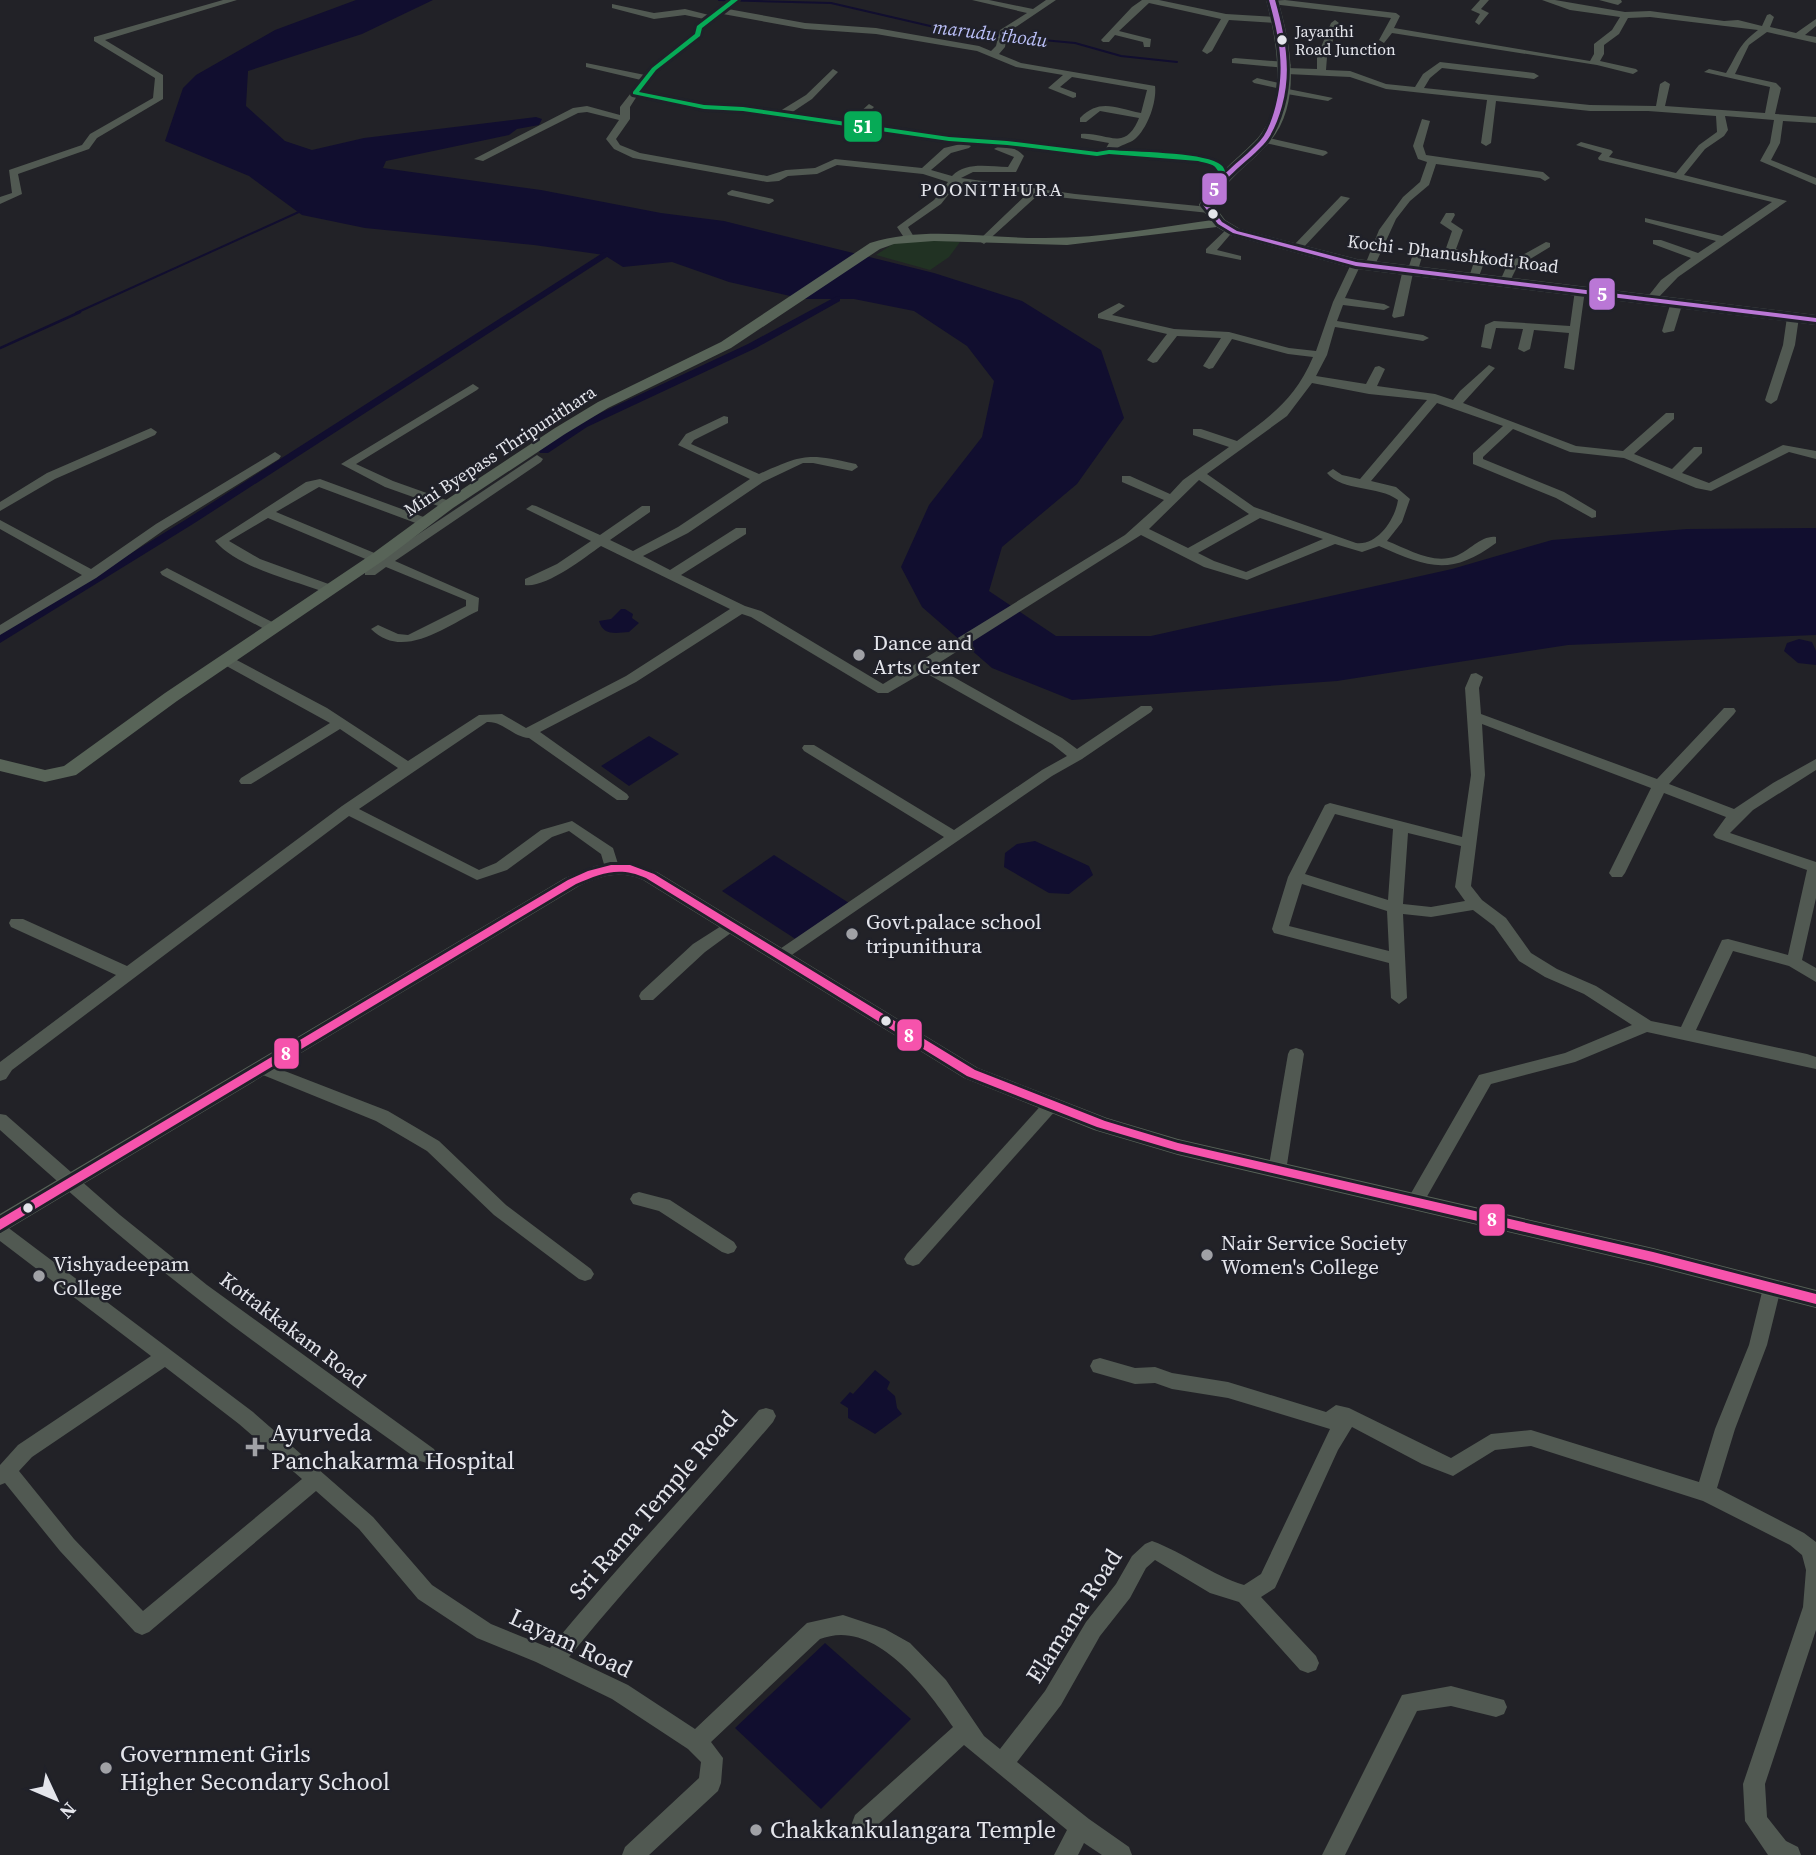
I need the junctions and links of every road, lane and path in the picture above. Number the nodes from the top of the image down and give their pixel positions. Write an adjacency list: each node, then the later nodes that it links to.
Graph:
1 (233, 0): 86 (street)
2 (976, 0): 14 (street)
3 (1052, 0): 14 (street)
4 (1148, 0): 20 (street); 27 (street)
5 (1272, 0): 21 (highway); 26 (street)
6 (1485, 0): 22 (street)
7 (1546, 0): 15 (street)
8 (1603, 0): 10 (street)
9 (734, 1): 13 (street)
10 (1619, 1): 15 (street)
11 (1661, 5): 16 (street)
12 (615, 6): 19 (street)
13 (723, 11): 19 (street); 35 (street)
14 (1035, 12): 35 (street)
15 (1611, 13): 17 (street)
16 (1650, 14): 17 (street); 25 (street)
17 (1625, 15): 37 (street)
18 (1770, 16): 25 (street)
19 (709, 18): 48 (street)
20 (1226, 18): 21 (street); 34 (street)
21 (1278, 20): 40 (highway)
22 (1479, 22)
23 (1816, 22): 28 (street)
24 (1335, 23): 45 (street)
25 (1765, 29): 28 (street); 41 (street)
26 (1389, 30): 30 (street); 32 (street)
27 (1113, 32): 29 (street); 33 (street)
28 (1796, 37): 31 (street)
29 (1106, 40)
30 (1384, 40)
31 (1816, 40)
32 (1454, 42): 37 (street); 39 (street)
33 (1147, 45)
34 (1207, 51)
35 (992, 55): 46 (street)
36 (1235, 61): 40 (street)
37 (1594, 62): 42 (street)
38 (589, 65): 48 (street)
39 (1440, 65): 47 (street); 52 (street)
40 (1286, 68): 45 (street); 51 (highway)
41 (1733, 69): 44 (street); 59 (street)
42 (1633, 71)
43 (833, 72): 61 (street)
44 (1709, 72)
45 (1321, 73): 52 (street)
46 (1069, 75): 54 (street); 62 (street)
47 (1534, 76)
48 (646, 78): 53 (street)
49 (1257, 81): 51 (street)
50 (1665, 84): 58 (street)
51 (1284, 89): 56 (street); 69 (highway)
52 (1419, 89): 55 (street)
53 (635, 93): 61 (street); 63 (street)
54 (1073, 95)
55 (1492, 97): 58 (street); 71 (street)
56 (1328, 98)
57 (869, 107): 67 (street)
58 (1660, 108): 60 (street)
59 (1772, 109): 60 (street); 65 (street); 83 (street)
60 (1720, 113): 79 (street)
61 (781, 115): 67 (street)
62 (1144, 116): 64 (street); 70 (street)
63 (625, 119): 75 (street); 80 (street)
64 (1083, 120)
65 (1816, 120)
66 (1425, 121): 76 (street)
67 (851, 125): 73 (street)
68 (1084, 136): 70 (street)
69 (1264, 140): 74 (street); 78 (highway)
70 (1118, 142): 73 (street)
71 (1486, 143)
72 (1581, 145): 79 (street)
73 (1109, 152): 78 (street)
74 (1323, 153)
75 (479, 159)
76 (1432, 160): 81 (street); 103 (street)
77 (924, 171): 80 (street); 82 (street); 82 (street)
78 (1223, 176): 90 (highway)
79 (1678, 177): 95 (street)
80 (754, 178): 89 (street)
81 (1545, 178)
82 (953, 180): 85 (street); 94 (street)
83 (1816, 182)
84 (0, 187): 86 (street)
85 (1037, 190): 90 (street); 96 (street)
86 (18, 194): 88 (street)
87 (1345, 198): 100 (street)
88 (0, 201)
89 (769, 201)
90 (1209, 210): 93 (highway)
91 (1450, 215): 105 (street)
92 (1649, 220): 95 (street)
93 (1225, 226): 96 (main road, Mini Byepass Thripunithara); 100 (highway, Kochi - Dhanushkodi Road); 102 (street)
94 (909, 237): 96 (main road, Mini Byepass Thripunithara); 156 (main road, Mini Byepass Thripunithara)
95 (1723, 240): 101 (street)
96 (984, 241)
97 (1657, 242): 101 (street)
98 (1546, 245): 106 (street)
99 (1420, 247): 104 (street)
100 (1297, 248): 103 (highway, Kochi - Dhanushkodi Road)
101 (1698, 257): 108 (street)
102 (1237, 258)
103 (1363, 264): 104 (highway, Kochi - Dhanushkodi Road); 109 (street)
104 (1410, 270): 105 (highway, Kochi - Dhanushkodi Road); 113 (street)
105 (1474, 277): 106 (highway, Kochi - Dhanushkodi Road)
106 (1505, 281): 107 (highway, Kochi - Dhanushkodi Road)
107 (1580, 290): 108 (highway, Kochi - Dhanushkodi Road); 118 (street)
108 (1651, 299): 110 (highway, Kochi - Dhanushkodi Road)
109 (1340, 301): 112 (street); 116 (street)
110 (1677, 302): 114 (highway, Kochi - Dhanushkodi Road); 119 (street)
111 (1118, 306): 120 (street)
112 (1384, 307)
113 (1398, 316)
114 (1793, 317): 115 (highway, Kochi - Dhanushkodi Road); 135 (street)
115 (1816, 320)
116 (1332, 323): 122 (street); 125 (street)
117 (1529, 327): 118 (street); 123 (street); 124 (street)
118 (1576, 330): 129 (street)
119 (1668, 331)
120 (1174, 332): 121 (street); 126 (street)
121 (1229, 335): 125 (street); 127 (street)
122 (1423, 338)
123 (1487, 347)
124 (1524, 349)
125 (1321, 355): 131 (street)
126 (1153, 360)
127 (1209, 366)
128 (1489, 368): 136 (street)
129 (1570, 368)
130 (1380, 369): 133 (street)
131 (1310, 379): 133 (street); 142 (street)
132 (473, 388): 156 (street)
133 (1369, 390): 134 (street)
134 (1435, 398): 136 (street); 154 (street)
135 (1771, 400)
136 (1456, 405): 139 (street)
137 (1670, 416): 145 (street)
138 (724, 420): 153 (street)
139 (1512, 424): 145 (street); 162 (street)
140 (150, 432): 157 (street)
141 (1197, 432): 142 (street)
142 (1239, 446): 150 (street)
143 (1698, 450): 151 (street)
144 (1816, 454): 151 (street)
145 (1626, 455): 151 (street)
146 (275, 456): 176 (street)
147 (537, 459): 163 (street)
148 (852, 467): 153 (street)
149 (1333, 473): 154 (street)
150 (1199, 474): 155 (street); 161 (street)
151 (1674, 474)
152 (1126, 479): 155 (street)
153 (758, 480): 172 (street)
154 (1366, 484): 170 (street)
155 (1172, 499): 165 (street)
156 (448, 505): 163 (main road, Mini Byepass Thripunithara)
157 (0, 508)
158 (532, 509): 169 (street)
159 (646, 509): 169 (street)
160 (267, 513): 163 (street); 173 (street); 179 (street)
161 (1259, 513): 167 (street); 171 (street)
162 (1592, 514)
163 (433, 520): 173 (main road, Mini Byepass Thripunithara)
164 (0, 524): 176 (street)
165 (1141, 530): 171 (street); 185 (street)
166 (741, 531): 177 (street)
167 (1335, 539): 170 (street); 171 (street)
168 (1491, 540): 170 (street)
169 (598, 541): 172 (street); 178 (street)
170 (1377, 541)
171 (1188, 553)
172 (634, 556): 177 (street)
173 (382, 559): 175 (street); 179 (main road, Mini Byepass Thripunithara); 182 (street)
174 (167, 572): 181 (street)
175 (370, 572)
176 (91, 575): 183 (street)
177 (671, 575): 180 (street)
178 (530, 582)
179 (329, 589): 181 (main road, Mini Byepass Thripunithara)
180 (740, 609): 185 (street); 191 (street)
181 (273, 628): 184 (main road, Mini Byepass Thripunithara)
182 (378, 629)
183 (0, 631)
184 (226, 660): 190 (street); 195 (main road, Mini Byepass Thripunithara)
185 (924, 666): 193 (street)
186 (1476, 677): 189 (street)
187 (1146, 709): 193 (street)
188 (1729, 711): 198 (street)
189 (1475, 717): 198 (street); 204 (street)
190 (340, 723): 196 (street); 197 (street)
191 (530, 732): 196 (street); 199 (street)
192 (810, 748): 203 (street)
193 (1077, 756): 203 (street)
194 (1816, 764): 201 (street)
195 (0, 765)
196 (407, 767): 200 (street)
197 (246, 781)
198 (1660, 785): 201 (street); 207 (street)
199 (622, 797)
200 (347, 809): 206 (street); 216 (street)
201 (1737, 816): 205 (street)
202 (1401, 826): 204 (street); 208 (street); 210 (street)
203 (954, 836): 213 (street)
204 (1468, 843): 209 (street)
205 (1816, 866): 215 (street)
206 (611, 867): 212 (main road); 224 (main road)
207 (1617, 873)
208 (1296, 877): 210 (street); 214 (street)
209 (1476, 904): 210 (street); 220 (street)
210 (1395, 908): 214 (street)
211 (17, 923): 216 (street)
212 (729, 926): 213 (main road); 218 (street)
213 (780, 957): 226 (main road)
214 (1397, 959): 219 (street)
215 (1794, 962): 217 (street); 221 (street)
216 (129, 974): 225 (street)
217 (1816, 976)
218 (647, 996)
219 (1399, 998)
220 (1646, 1026): 221 (street); 231 (street)
221 (1686, 1034): 223 (street)
222 (1296, 1054): 228 (street)
223 (1816, 1063)
224 (264, 1069): 229 (main road); 236 (street)
225 (0, 1075)
226 (1051, 1105): 228 (main road); 235 (street)
227 (0, 1120): 229 (street, Kottakkakam Road)
228 (1277, 1171): 231 (main road)
229 (71, 1183): 232 (main road); 243 (street, Kottakkakam Road)
230 (639, 1199): 234 (street)
231 (1415, 1202): 237 (main road)
232 (0, 1225)
233 (0, 1231): 239 (street, Layam Road)
234 (728, 1247)
235 (913, 1259)
236 (585, 1274)
237 (1772, 1287): 238 (main road); 246 (street)
238 (1816, 1299)
239 (165, 1357): 244 (street); 245 (street, Layam Road)
240 (1100, 1366): 242 (street)
241 (766, 1416): 249 (street, Sri Rama Temple Road)
242 (1349, 1416): 246 (street); 247 (street)
243 (427, 1455)
244 (4, 1473): 245 (street)
245 (316, 1479): 249 (street, Layam Road)
246 (1709, 1494): 248 (street)
247 (1246, 1595): 250 (street); 254 (street, Elamana Road)
248 (1814, 1608): 261 (street)
249 (553, 1660): 253 (street, Layam Road)
250 (1308, 1663)
251 (1496, 1707): 260 (street)
252 (967, 1729): 253 (street); 254 (street); 255 (street)
253 (696, 1742): 257 (street)
254 (1003, 1763): 256 (street)
255 (863, 1823)
256 (1081, 1827): 258 (street); 259 (street)
257 (633, 1855)
258 (1065, 1855)
259 (1121, 1855)
260 (1332, 1855)
261 (1790, 1855)

